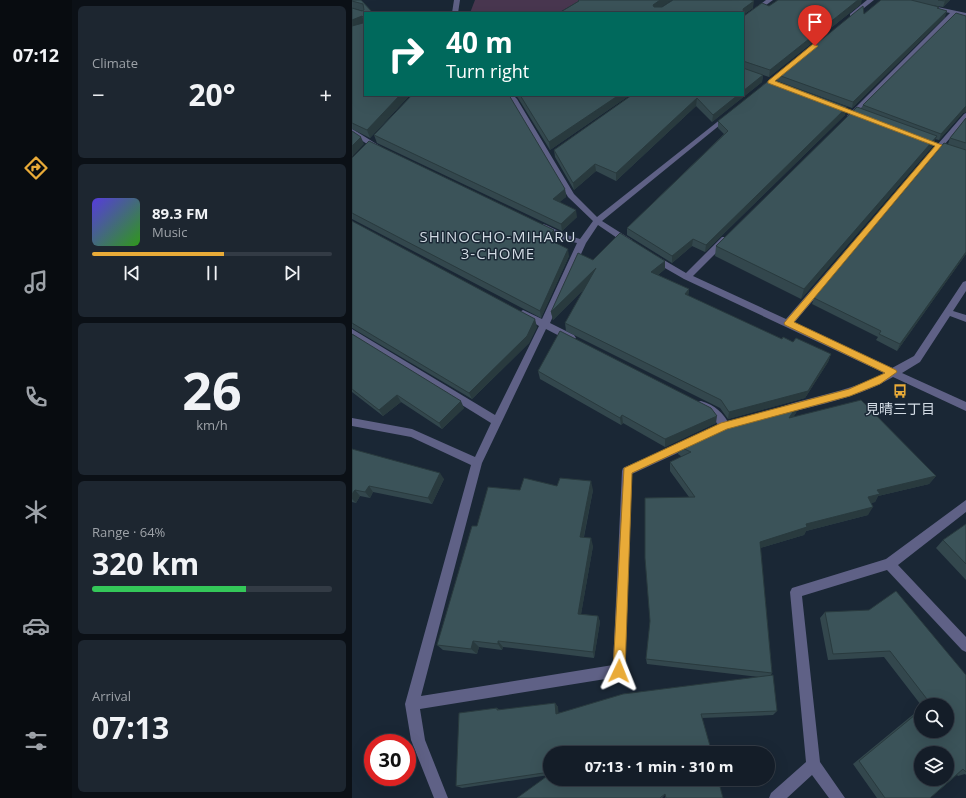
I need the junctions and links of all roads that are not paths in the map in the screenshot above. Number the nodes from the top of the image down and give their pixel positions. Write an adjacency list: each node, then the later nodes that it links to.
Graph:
1 (457, 0): 5 (street)
2 (770, 0): 8 (street)
3 (871, 0): 9 (street)
4 (927, 7): 6 (street)
5 (455, 12)
6 (955, 12): 7 (street); 15 (street)
7 (966, 15)
8 (744, 19)
9 (847, 19)
10 (794, 63): 11 (street)
11 (758, 92)
12 (512, 97): 18 (street)
13 (733, 112): 18 (street)
14 (966, 115): 29 (street)
15 (842, 123)
16 (352, 131): 17 (street)
17 (386, 151)
18 (597, 221): 21 (street); 22 (street)
19 (535, 224): 21 (street)
20 (731, 233): 24 (street)
21 (582, 242): 30 (street)
22 (634, 246)
23 (647, 254): 24 (street)
24 (687, 277): 29 (street)
25 (966, 284): 27 (street)
26 (517, 310): 30 (street)
27 (947, 312): 28 (street); 33 (street)
28 (966, 319)
29 (788, 323): 33 (street)
30 (544, 325): 32 (street); 37 (street)
31 (352, 333): 37 (street)
32 (578, 342)
33 (892, 372): 35 (street); 36 (street)
34 (695, 402): 40 (street)
35 (966, 407)
36 (776, 412)
37 (497, 421): 43 (street)
38 (352, 422): 43 (street)
39 (739, 422): 40 (street)
40 (725, 426): 41 (street)
41 (713, 432)
42 (701, 438): 47 (street)
43 (477, 463): 47 (street)
44 (966, 505): 45 (street)
45 (889, 564): 46 (street); 48 (street)
46 (966, 646)
47 (412, 704): 49 (street)
48 (813, 765): 50 (street); 51 (street)
49 (441, 798)
50 (776, 798)
51 (838, 798)

